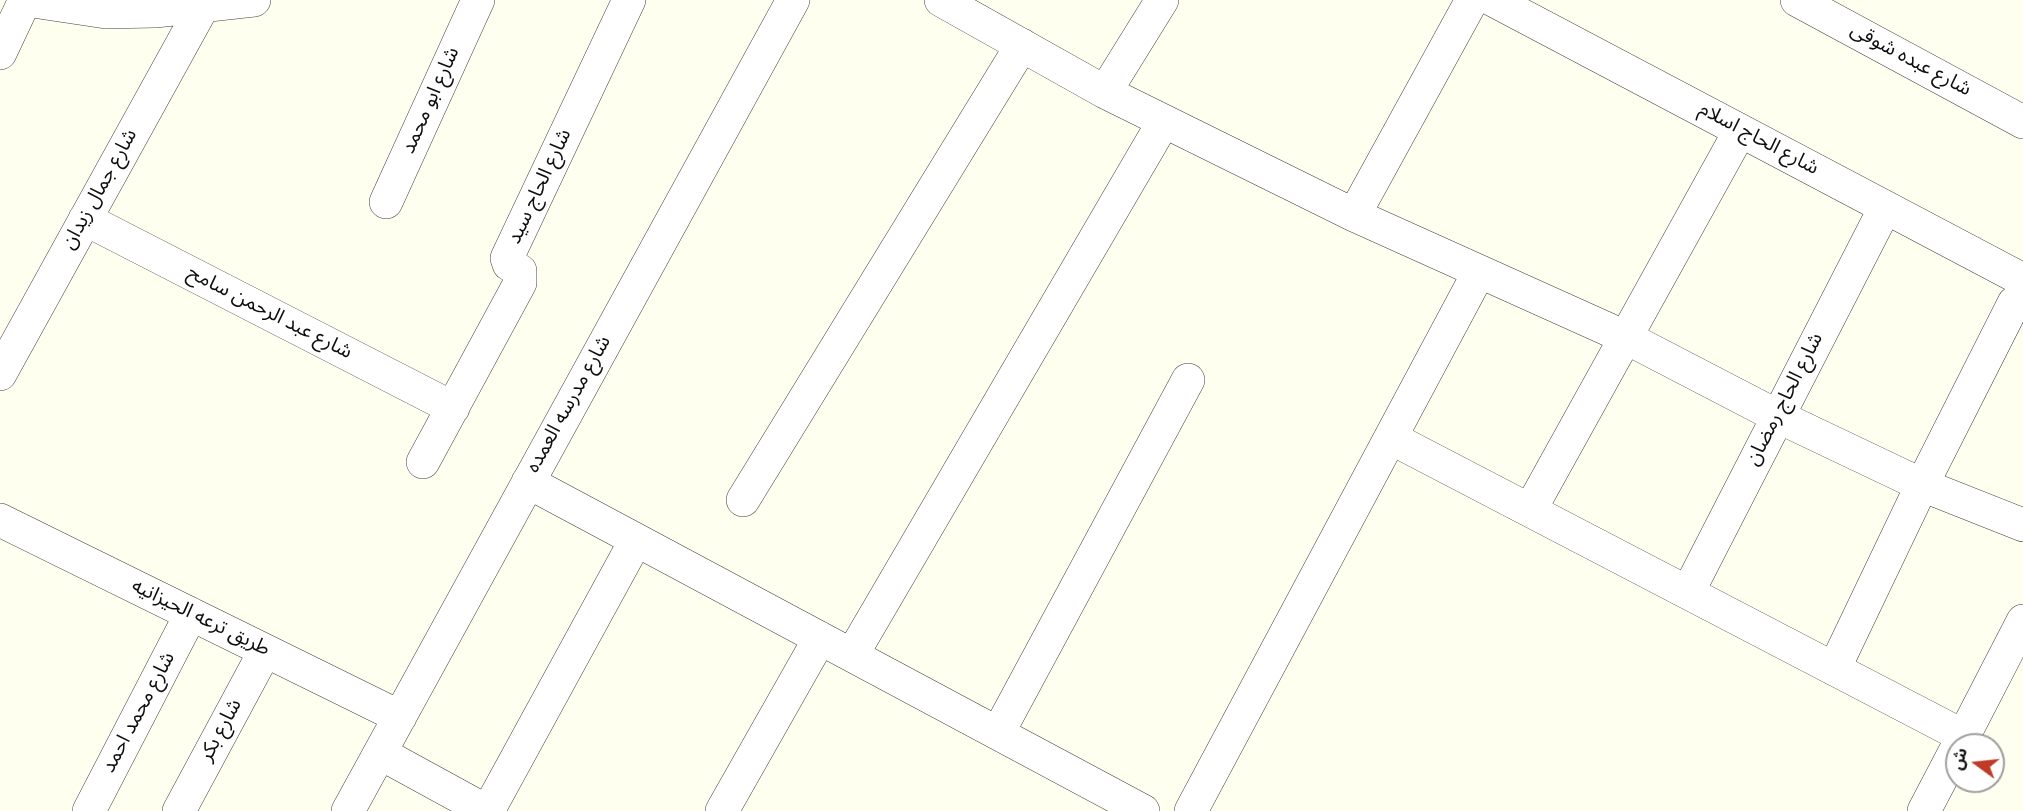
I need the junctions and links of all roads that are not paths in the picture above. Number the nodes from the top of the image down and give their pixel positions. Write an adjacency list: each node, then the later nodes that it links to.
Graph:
1 (25, 0): 11 (street); 15 (street)
2 (254, 0): 12 (street)
3 (478, 0): 20 (street, شارع ابو محمد)
4 (629, 0): 30 (street, شارع الحاج سيد)
5 (792, 0): 34 (street, شارع مدرسه العمده)
6 (941, 0): 13 (street)
7 (1162, 0): 16 (street)
8 (1472, 0): 22 (street)
9 (1493, 0): 19 (street, شارع الحاج اسلام)
10 (1797, 0): 18 (street, شارع عبده شوقى)
11 (158, 5): 12 (street)
12 (203, 6): 23 (street, شارع جمال زيدان)
13 (984, 10): 14 (street)
14 (1022, 45): 16 (street); 36 (street)
15 (0, 53)
16 (1106, 92): 17 (street)
17 (1164, 121): 22 (street); 46 (street)
18 (2023, 122)
19 (1740, 131): 21 (street, شارع الحاج اسلام); 27 (street)
20 (386, 202)
21 (1885, 208): 25 (street, شارع الحاج اسلام); 31 (street, شارع الحاج رمضان)
22 (1354, 215): 24 (street)
23 (85, 219): 28 (street, شارع جمال زيدان); 30 (street, شارع عبد الرحمن سامح)
24 (1479, 272): 27 (street); 32 (street)
25 (2023, 280)
26 (2023, 297): 35 (street)
27 (1625, 337): 31 (street); 37 (street)
28 (0, 374)
29 (1188, 380): 50 (street)
30 (453, 408): 33 (street, شارع الحاج سيد)
31 (1777, 416): 35 (street); 41 (street, شارع الحاج رمضان)
32 (1391, 438): 37 (street); 60 (street)
33 (423, 462)
34 (528, 482): 40 (street); 48 (street, شارع مدرسه العمده)
35 (1922, 485): 39 (street); 47 (street)
36 (743, 500)
37 (1530, 510): 41 (street)
38 (0, 520): 42 (street, طريق ترعه الحيزانيه)
39 (2023, 525)
40 (636, 540): 44 (street); 57 (street)
41 (1688, 592): 47 (street)
42 (191, 614): 45 (street, طريق ترعه الحيزانيه); 54 (street, شارع محمد احمد)
43 (2023, 621): 49 (street)
44 (820, 638): 46 (street); 58 (street)
45 (265, 651): 48 (street, طريق ترعه الحيزانيه); 55 (street, شارع بكر)
46 (852, 655): 50 (street)
47 (1834, 669): 51 (street)
48 (400, 717): 52 (street, شارع مدرسه العمده)
49 (1965, 733)
50 (998, 734): 59 (street)
51 (1945, 734)
52 (380, 753): 56 (street, شارع مدرسه العمده); 57 (street)
53 (1945, 771): 61 (street)
54 (88, 811)
55 (179, 811)
56 (348, 811)
57 (487, 811)
58 (722, 811)
59 (1143, 811)
60 (1191, 811)
61 (1924, 811)

